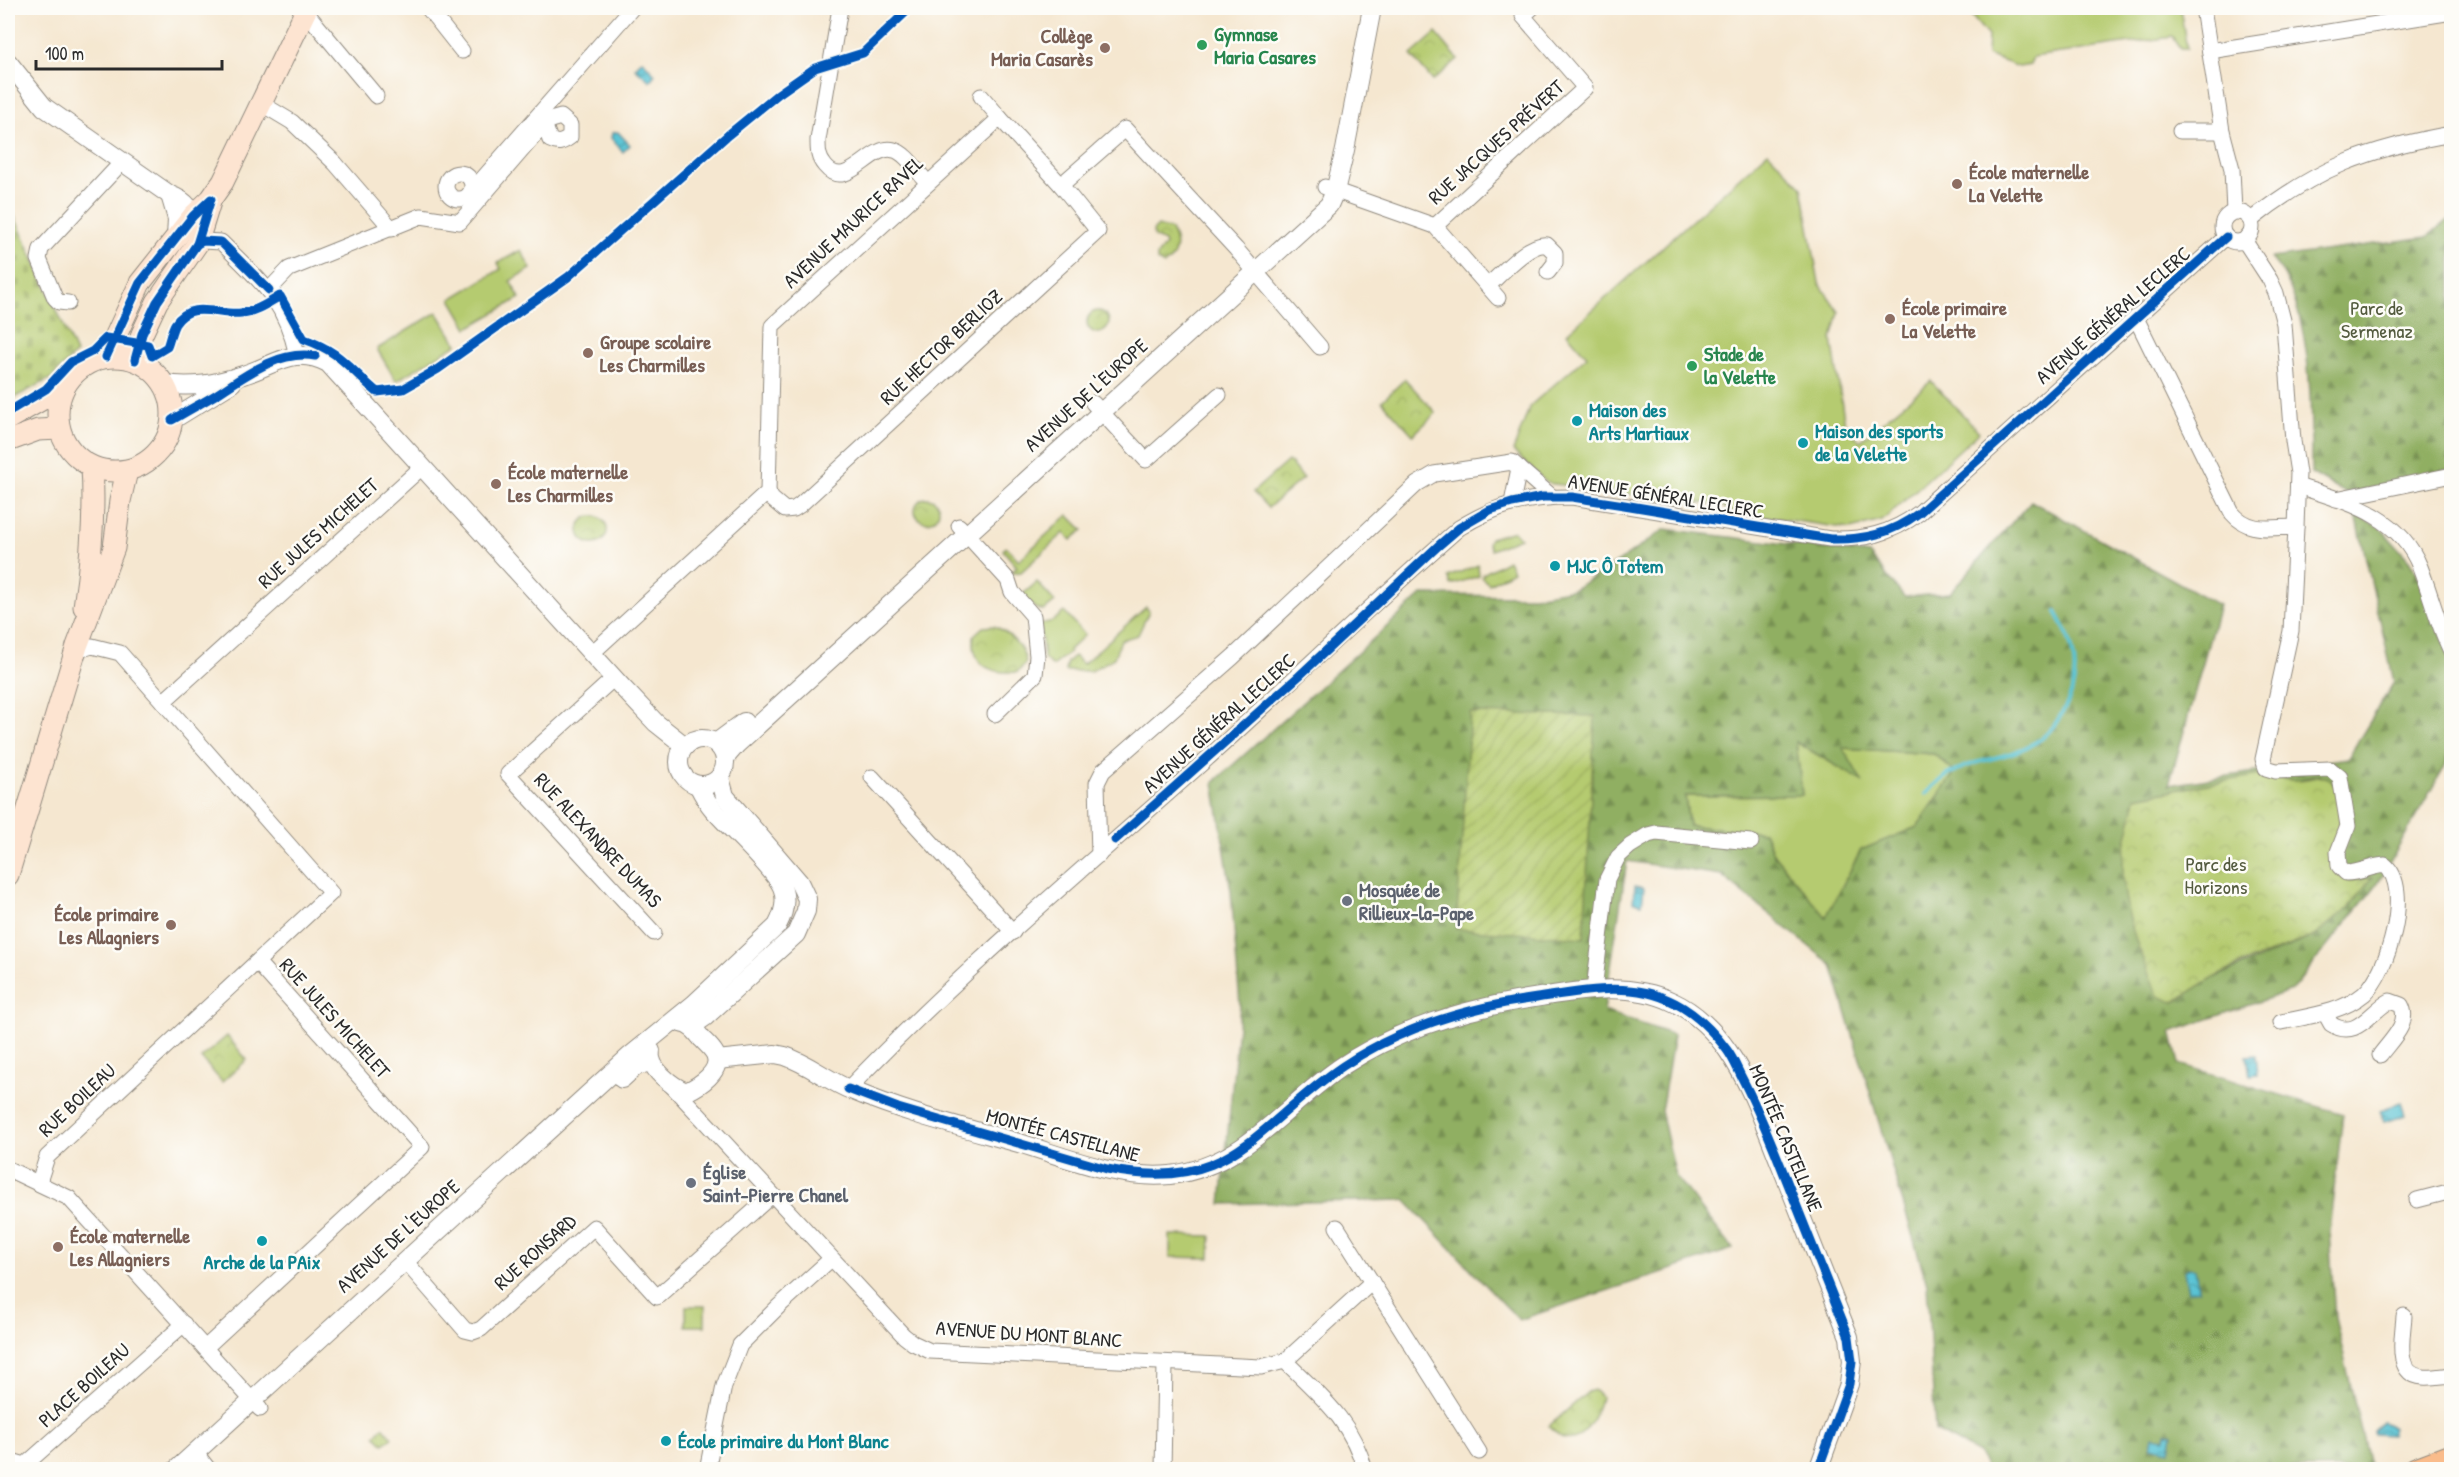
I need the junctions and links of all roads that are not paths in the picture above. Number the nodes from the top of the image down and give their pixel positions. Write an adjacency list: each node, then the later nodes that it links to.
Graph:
1 (429, 8): 10 (street)
2 (632, 8): 25 (street)
3 (840, 8): 22 (street)
4 (1361, 8): 24 (street, AVENUE DE L'EUROPE)
5 (1372, 8): 24 (street, AVENUE DE L'EUROPE)
6 (1532, 8): 31 (street, RUE JACQUES PRÉVERT)
7 (2203, 8): 11 (street)
8 (306, 9): 13 (street); 15 (main road)
9 (2451, 12): 11 (street)
10 (462, 51)
11 (2210, 51): 19 (street)
12 (8, 62): 21 (street)
13 (376, 96)
14 (981, 96): 16 (street)
15 (262, 104): 27 (main road); 32 (street)
16 (1000, 118): 22 (street, AVENUE MAURICE RAVEL); 23 (street)
17 (548, 121): 32 (street)
18 (2180, 131): 19 (street)
19 (2222, 131): 28 (street)
20 (2451, 134): 30 (street)
21 (122, 162): 26 (street); 40 (street)
22 (927, 182): 61 (street, AVENUE MAURICE RAVEL)
23 (1061, 185): 37 (street); 61 (street, RUE HECTOR BERLIOZ)
24 (1330, 189): 31 (street); 37 (street, AVENUE DE L'EUROPE)
25 (471, 192)
26 (170, 195): 29 (street); 33 (street)
27 (211, 199): 29 (main road); 36 (main road)
28 (2234, 212): 30 (street); 34 (street)
29 (193, 216): 33 (main road); 36 (street)
30 (2251, 220): 35 (street)
31 (1435, 226): 38 (street)
32 (392, 229): 39 (street)
33 (177, 237): 44 (main road)
34 (2226, 237): 35 (street); 41 (street, AVENUE GÉNÉRAL LECLERC)
35 (2244, 240): 60 (street)
36 (197, 244): 39 (street); 45 (main road)
37 (1251, 267): 42 (street); 50 (street, AVENUE DE L'EUROPE)
38 (1548, 272)
39 (269, 290): 43 (street)
40 (68, 303)
41 (2136, 318): 62 (street, AVENUE GÉNÉRAL LECLERC); 65 (street)
42 (1320, 348)
43 (297, 355): 46 (street); 56 (street)
44 (106, 357): 45 (main road); 48 (main road)
45 (135, 360): 47 (main road)
46 (245, 375): 47 (street); 52 (street)
47 (164, 384): 52 (main road)
48 (64, 387): 51 (main road); 53 (main road)
49 (1219, 395): 50 (street)
50 (1097, 408): 66 (street, AVENUE DE L'EUROPE)
51 (8, 416)
52 (172, 420): 58 (main road)
53 (60, 429): 54 (main road); 55 (main road)
54 (8, 441)
55 (92, 467): 58 (main road); 67 (main road)
56 (422, 467): 69 (street); 71 (street, RUE JULES MICHELET)
57 (1519, 468): 62 (street, AVENUE GÉNÉRAL LECLERC); 64 (street); 79 (street, AVENUE GÉNÉRAL LECLERC)
58 (127, 471): 67 (main road)
59 (2451, 475): 63 (street)
60 (2298, 486): 63 (street); 65 (street)
61 (768, 492): 69 (street)
62 (1552, 497): 64 (street, AVENUE GÉNÉRAL LECLERC)
63 (2336, 499): 68 (street)
64 (1512, 503): 79 (street, AVENUE GÉNÉRAL LECLERC)
65 (2296, 528): 85 (street)
66 (964, 530): 72 (street); 74 (street, AVENUE DE L'EUROPE)
67 (76, 649): 71 (street, RUE JULES MICHELET); 80 (main road)
68 (2451, 653)
69 (591, 654): 70 (street)
70 (614, 678): 73 (street); 82 (street, RUE ALEXANDRE DUMAS)
71 (163, 702): 83 (street, RUE JULES MICHELET)
72 (995, 714)
73 (685, 746): 74 (street); 77 (street)
74 (721, 750): 75 (street)
75 (720, 777): 77 (street); 88 (street)
76 (872, 777): 81 (street)
77 (698, 785): 87 (street)
78 (1751, 842): 84 (street)
79 (1099, 855): 81 (street, AVENUE GÉNÉRAL LECLERC)
80 (8, 875)
81 (1013, 932): 95 (street, AVENUE GÉNÉRAL LECLERC)
82 (654, 933)
83 (256, 962): 98 (street, RUE BOILEAU); 108 (street, RUE JULES MICHELET)
84 (1594, 990): 95 (street, MONTÉE CASTELLANE); 121 (street, MONTÉE CASTELLANE)
85 (2325, 1013): 86 (street); 90 (street)
86 (2281, 1022)
87 (672, 1023): 88 (street); 89 (street)
88 (692, 1026): 91 (street)
89 (654, 1039): 92 (street); 104 (street, AVENUE DE L'EUROPE)
90 (2380, 1055)
91 (717, 1060): 94 (street); 95 (street, MONTÉE CASTELLANE)
92 (651, 1061): 93 (street); 104 (street, AVENUE DE L'EUROPE)
93 (672, 1086): 94 (street); 96 (street, AVENUE DU MONT BLANC)
94 (698, 1087): 96 (street)
95 (848, 1089)
96 (702, 1117): 100 (street, AVENUE DU MONT BLANC)
97 (8, 1169): 98 (street)
98 (39, 1182): 107 (street)
99 (2451, 1191): 101 (street)
100 (772, 1195): 103 (street, AVENUE DU MONT BLANC); 104 (street, RUE RONSARD)
101 (2417, 1200)
102 (1337, 1227): 105 (street)
103 (831, 1259): 110 (street, AVENUE DU MONT BLANC); 118 (street)
104 (409, 1265): 112 (street, AVENUE DE L'EUROPE)
105 (1372, 1282): 109 (street, AVENUE DU MONT BLANC); 113 (street)
106 (2404, 1316): 111 (street)
107 (184, 1324): 108 (street); 115 (street, PLACE BOILEAU)
108 (205, 1348): 112 (street)
109 (1285, 1361): 110 (street, AVENUE DU MONT BLANC); 120 (street)
110 (1165, 1364): 119 (street)
111 (2451, 1375)
112 (256, 1405): 116 (street, AVENUE DE L'EUROPE)
113 (1479, 1452)
114 (2451, 1456): 122 (main road)
115 (8, 1460)
116 (200, 1463): 117 (street, AVENUE DE L'EUROPE)
117 (176, 1470)
118 (707, 1470)
119 (1163, 1470)
120 (1365, 1470)
121 (1818, 1470)
122 (2415, 1470)

